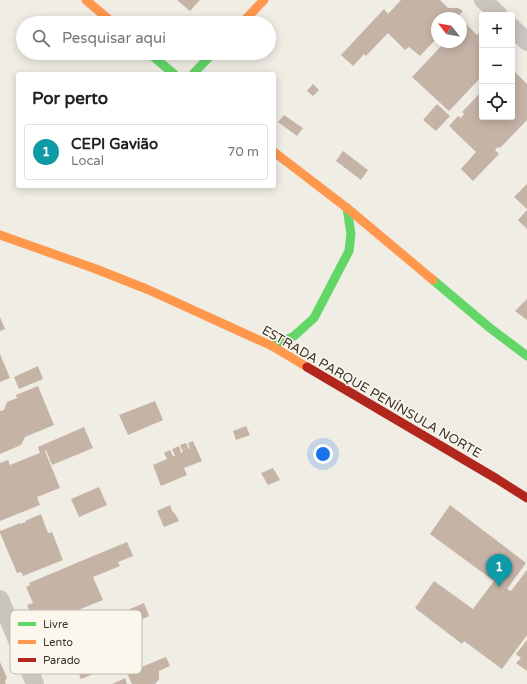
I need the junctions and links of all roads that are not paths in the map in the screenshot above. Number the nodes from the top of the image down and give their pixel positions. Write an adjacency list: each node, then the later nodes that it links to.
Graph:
1 (86, 0): 5 (main road)
2 (264, 0): 6 (main road)
3 (483, 0): 4 (street)
4 (496, 12)
5 (105, 16)
6 (249, 16)
7 (515, 30): 8 (street)
8 (527, 42)
9 (157, 60): 11 (main road)
10 (206, 60): 12 (main road)
11 (172, 72)
12 (195, 72)
13 (276, 154): 14 (main road)
14 (347, 208): 16 (main road); 17 (main road)
15 (0, 235): 16 (main road, ESTRADA PARQUE PENÍNSULA NORTE)
16 (272, 346): 18 (main road, ESTRADA PARQUE PENÍNSULA NORTE)
17 (527, 356)
18 (527, 498)
19 (0, 599): 20 (street)
20 (10, 623)
21 (31, 674): 22 (street)
22 (35, 684)

